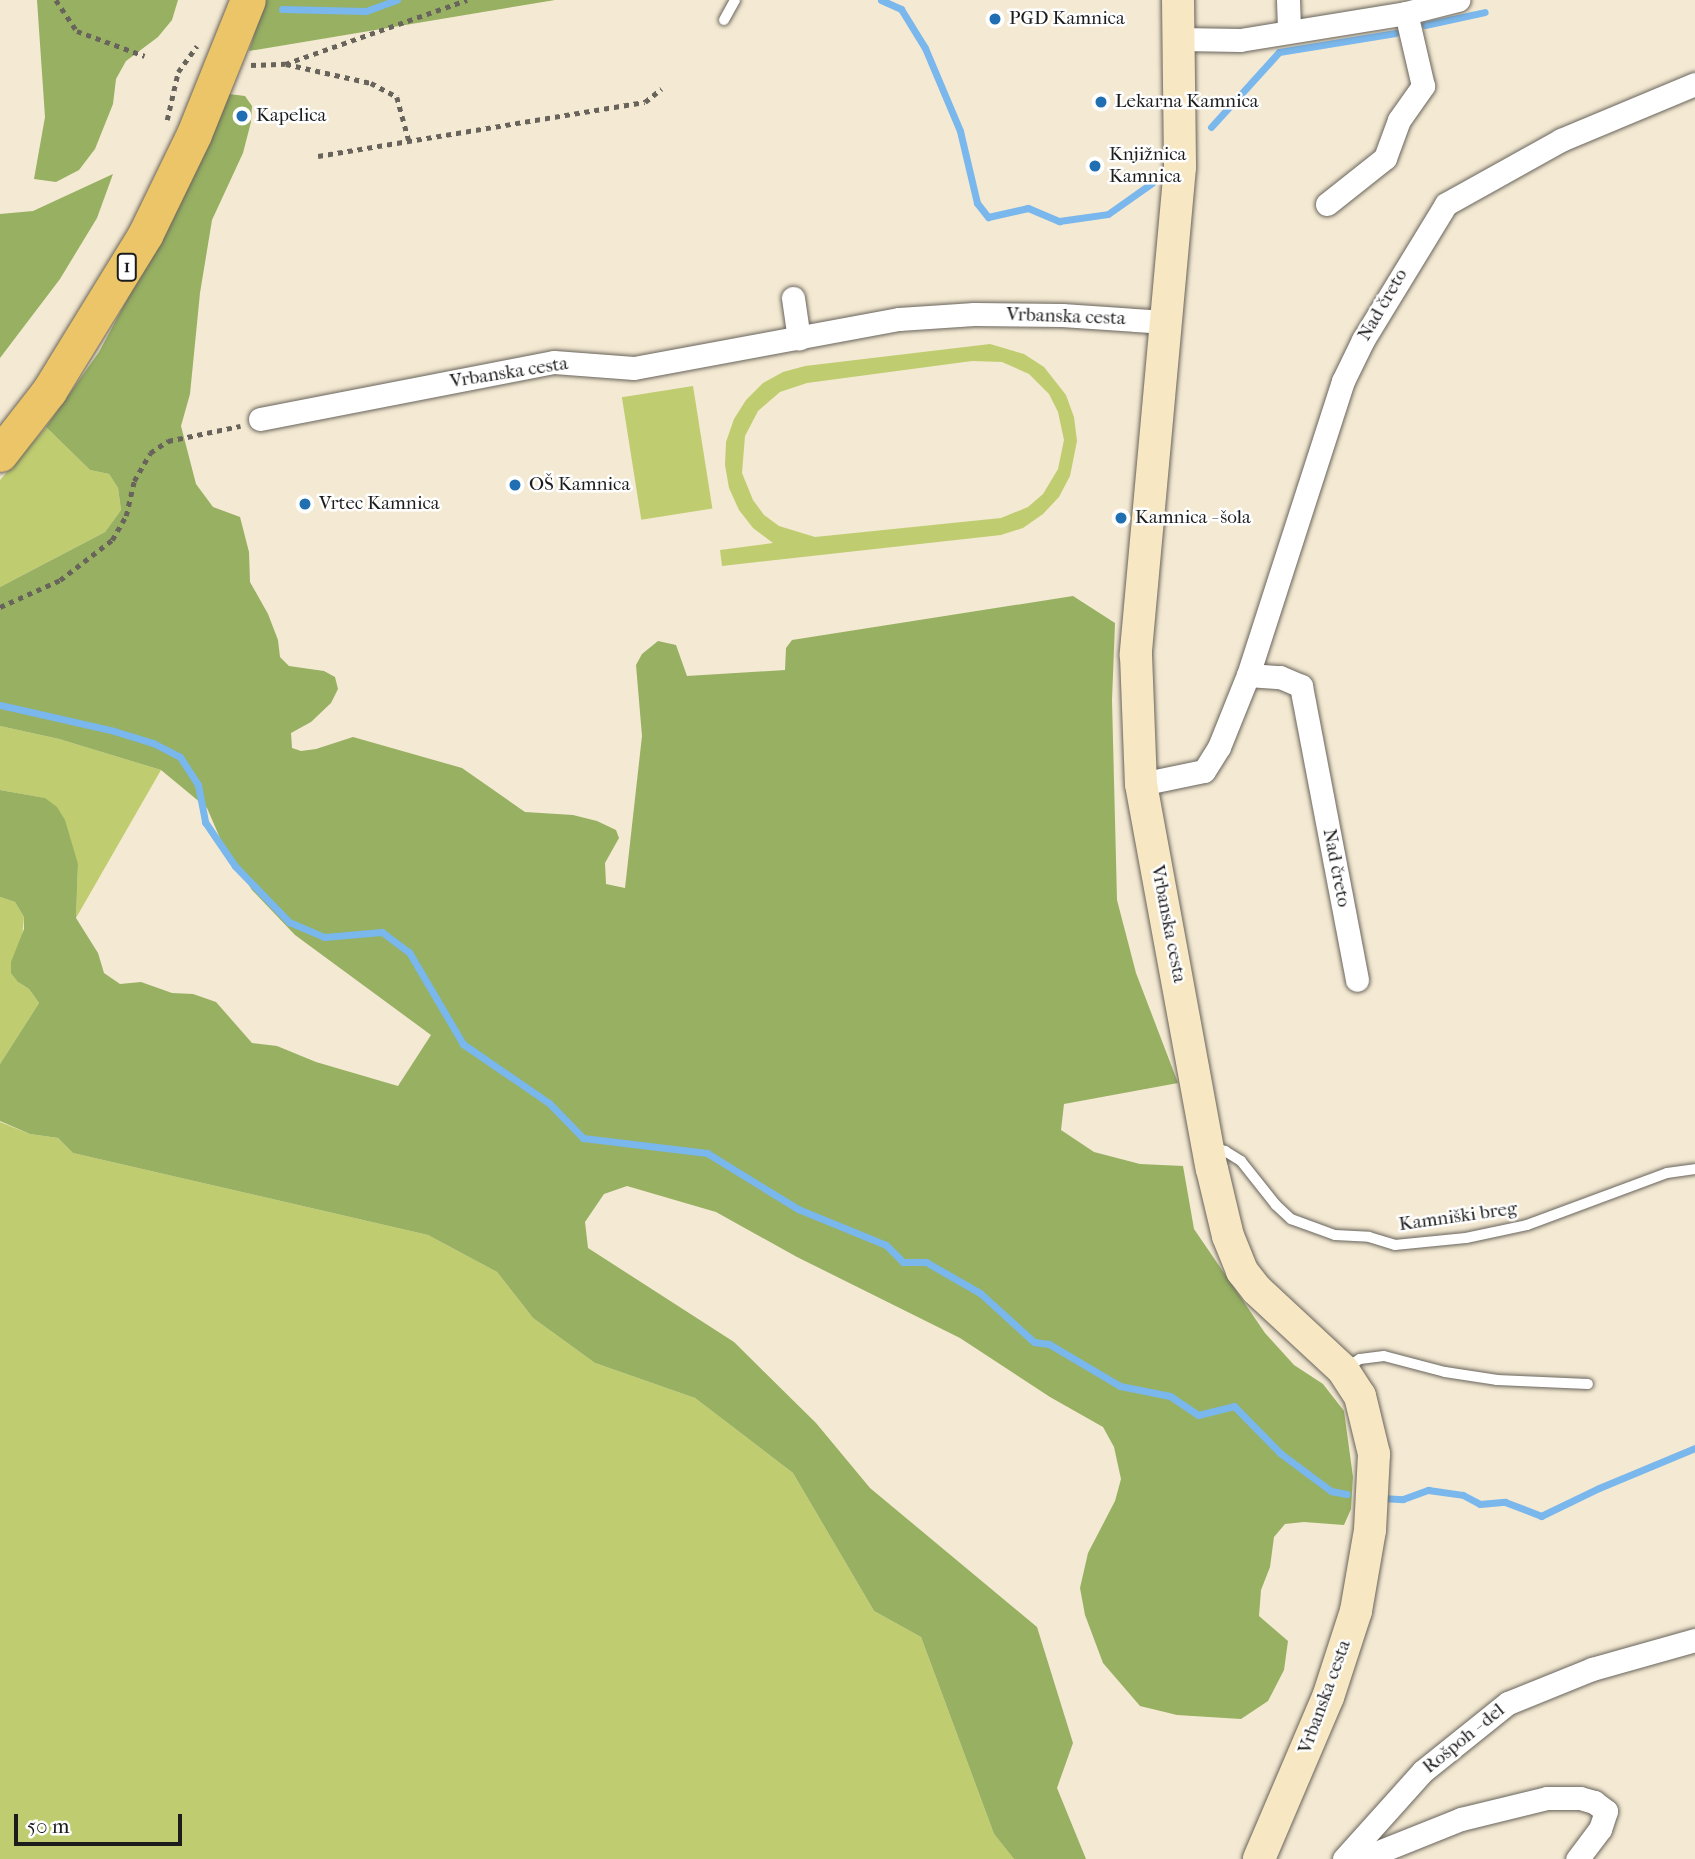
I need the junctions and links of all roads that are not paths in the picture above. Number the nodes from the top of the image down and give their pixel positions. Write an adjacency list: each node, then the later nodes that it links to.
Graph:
1 (248, 0): 17 (main road, 1)
2 (735, 0): 8 (lane)
3 (1178, 0): 10 (street, Vrbanska cesta)
4 (1288, 0): 9 (street)
5 (1458, 0): 7 (street)
6 (1375, 9): 7 (street); 9 (street)
7 (1406, 13): 12 (street)
8 (724, 20)
9 (1289, 30): 10 (street)
10 (1180, 39): 14 (street, Vrbanska cesta)
11 (1695, 84): 18 (street, Nad čreto)
12 (1327, 204)
13 (793, 298): 15 (street)
14 (1166, 322): 15 (street, Vrbanska cesta); 19 (street, Vrbanska cesta)
15 (799, 339): 16 (street, Vrbanska cesta)
16 (260, 419)
17 (0, 454)
18 (1248, 675): 19 (street, Nad čreto); 20 (street, Nad čreto)
19 (1141, 784): 21 (street, Vrbanska cesta)
20 (1357, 980)
21 (1209, 1147): 22 (lane, Kamniški breg); 23 (street, Vrbanska cesta)
22 (1695, 1169)
23 (1343, 1370): 24 (lane); 26 (street, Vrbanska cesta)
24 (1588, 1384)
25 (1695, 1640): 27 (street, Rošpoh - del)
26 (1259, 1859)
27 (1344, 1859)
28 (1361, 1859): 29 (street)
29 (1577, 1859)

